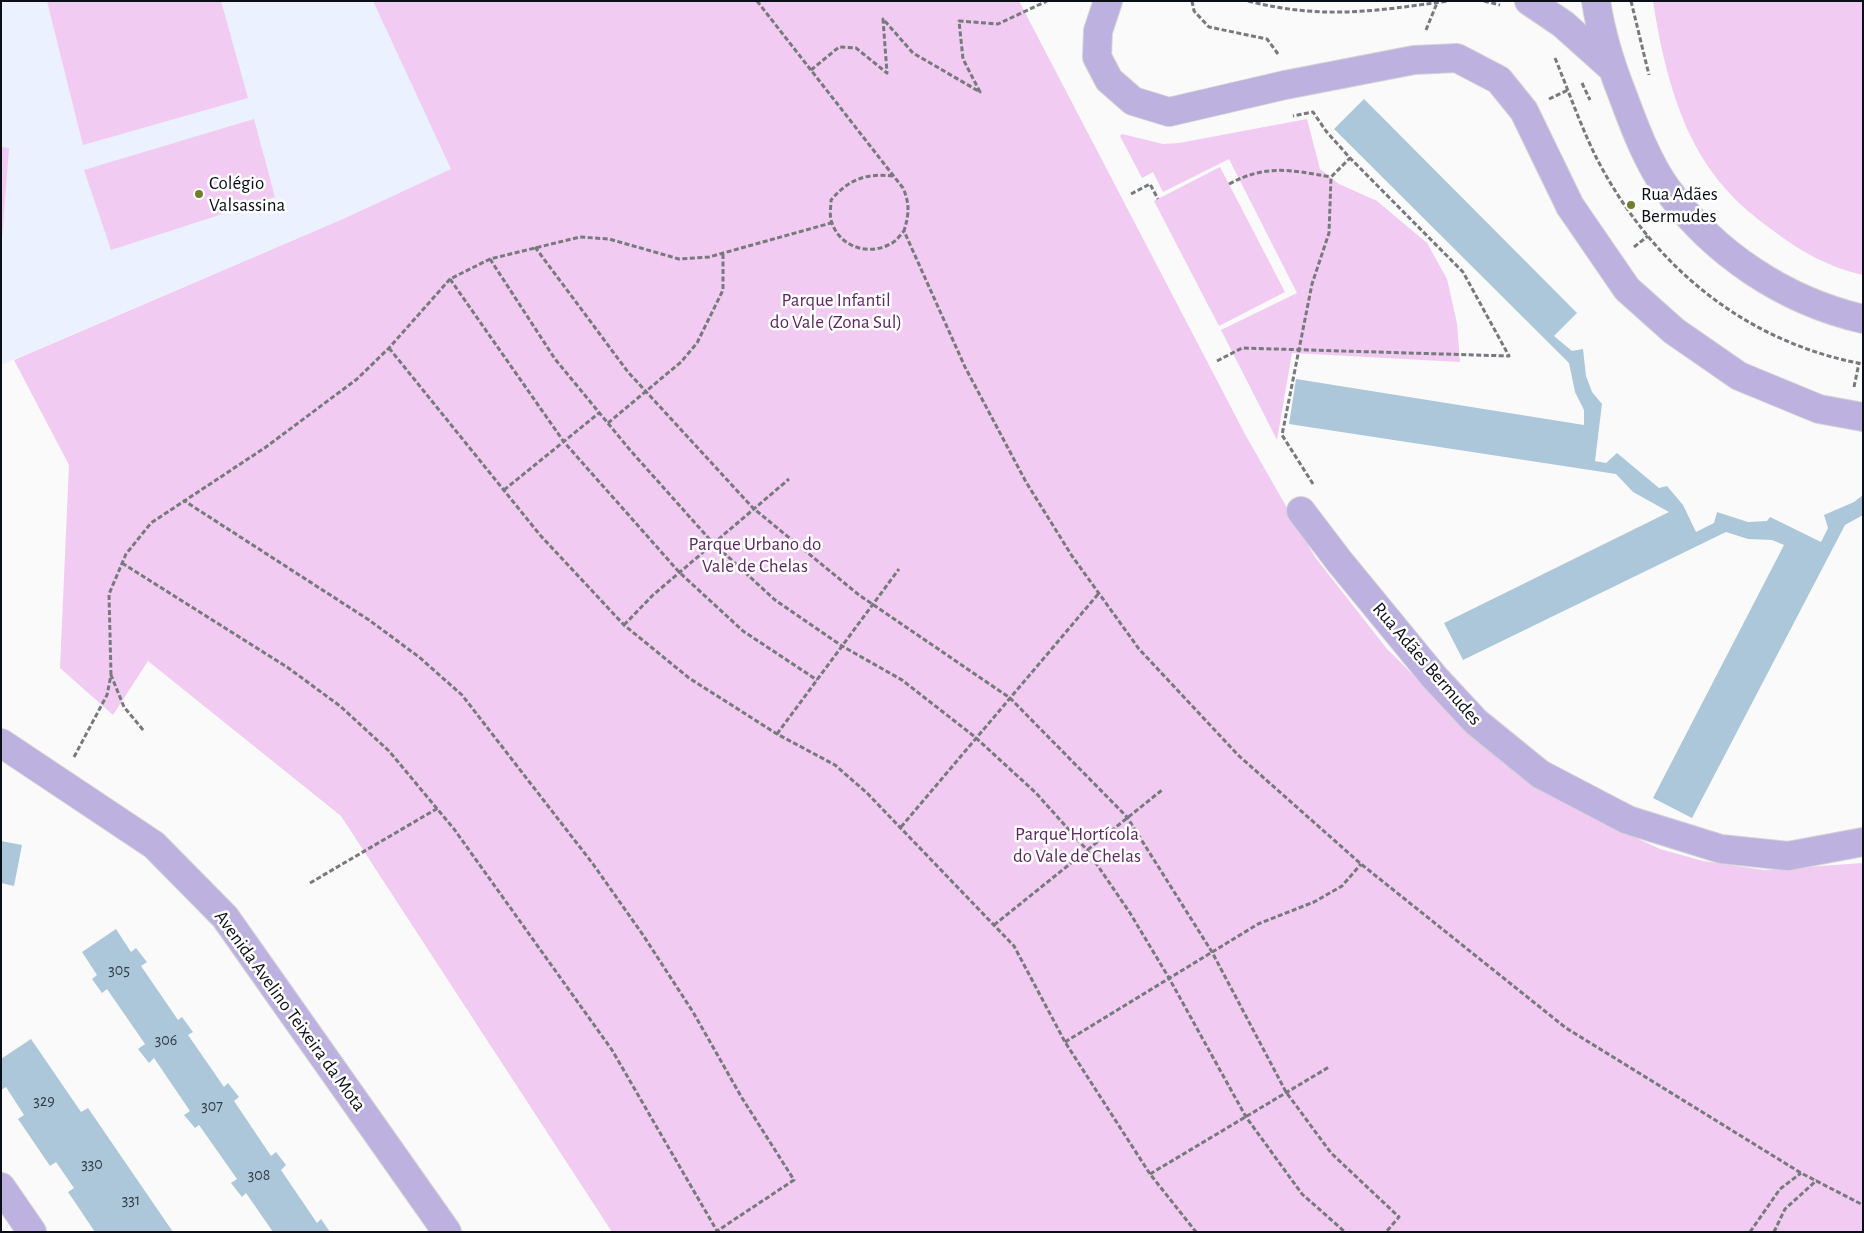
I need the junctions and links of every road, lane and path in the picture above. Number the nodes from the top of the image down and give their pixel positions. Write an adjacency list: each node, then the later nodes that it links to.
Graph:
1 (757, 1): 12 (path)
2 (1047, 1): 12 (path)
3 (1108, 1): 33 (street)
4 (1192, 1): 10 (path)
5 (1248, 1): 6 (path)
6 (1449, 1)
7 (1529, 1): 11 (street)
8 (1596, 1): 11 (street)
9 (1631, 1): 13 (path)
10 (1278, 54)
11 (1612, 68): 27 (street)
12 (811, 70): 16 (path)
13 (1650, 77)
14 (1293, 116): 15 (path)
15 (1350, 158): 17 (path); 29 (path)
16 (893, 176): 21 (path); 22 (path)
17 (1331, 177): 18 (path); 29 (path)
18 (1229, 184)
19 (1131, 194): 20 (path)
20 (1158, 199)
21 (831, 222): 22 (path); 24 (path)
22 (904, 231): 46 (path)
23 (535, 247): 24 (path); 25 (path); 31 (path)
24 (723, 253): 31 (path)
25 (490, 259): 26 (path); 32 (path)
26 (450, 279): 28 (path); 35 (path)
27 (1863, 319)
28 (389, 348): 38 (path); 39 (path)
29 (1298, 348): 30 (path); 37 (path)
30 (1217, 361)
31 (645, 392): 34 (path); 40 (path)
32 (599, 413): 34 (path); 35 (path)
33 (1863, 417)
34 (608, 423): 42 (path)
35 (564, 442): 38 (path); 45 (path)
36 (788, 479): 40 (path)
37 (1317, 489)
38 (504, 490): 48 (path)
39 (183, 500): 43 (path); 81 (path)
40 (753, 508): 42 (path); 47 (path)
41 (1301, 511): 64 (street, Rua Adães Bermudes)
42 (712, 542): 45 (path); 49 (path)
43 (122, 563): 50 (path); 61 (path)
44 (899, 569): 47 (path)
45 (680, 572): 48 (path); 51 (path)
46 (1098, 593): 52 (path); 66 (path)
47 (873, 604): 49 (path); 52 (path)
48 (624, 625): 54 (path)
49 (842, 646): 51 (path); 55 (path)
50 (111, 675): 53 (path); 59 (path)
51 (817, 680): 54 (path)
52 (1010, 698): 55 (path); 62 (path)
53 (144, 731)
54 (777, 734): 63 (path)
55 (975, 738): 63 (path); 65 (path)
56 (1, 743): 58 (street, Avenida Avelino Teixeira da Mota)
57 (1, 755): 58 (street, Avenida Avelino Teixeira da Mota)
58 (32, 765): 59 (street, Avenida Avelino Teixeira da Mota)
59 (58, 781): 83 (street, Avenida Avelino Teixeira da Mota)
60 (1162, 790): 62 (path)
61 (438, 808): 67 (path); 81 (path)
62 (1128, 818): 65 (path); 69 (path)
63 (901, 827): 68 (path)
64 (1863, 842)
65 (1087, 850): 68 (path); 70 (path)
66 (1361, 864): 69 (path); 75 (path)
67 (310, 883)
68 (994, 925): 71 (path)
69 (1212, 952): 70 (path); 73 (path)
70 (1169, 978): 71 (path); 74 (path)
71 (1065, 1042): 76 (path)
72 (1328, 1066): 73 (path)
73 (1286, 1092): 74 (path); 87 (path)
74 (1246, 1117): 76 (path); 80 (path)
75 (1802, 1173): 77 (path); 88 (path)
76 (1150, 1174): 84 (path)
77 (1816, 1180): 79 (path); 89 (path)
78 (1, 1187): 82 (street)
79 (1863, 1205)
80 (1340, 1228): 85 (path); 86 (path)
81 (716, 1231)
82 (32, 1232)
83 (447, 1232)
84 (1196, 1232)
85 (1337, 1232)
86 (1345, 1232)
87 (1386, 1232)
88 (1750, 1232)
89 (1774, 1232)

